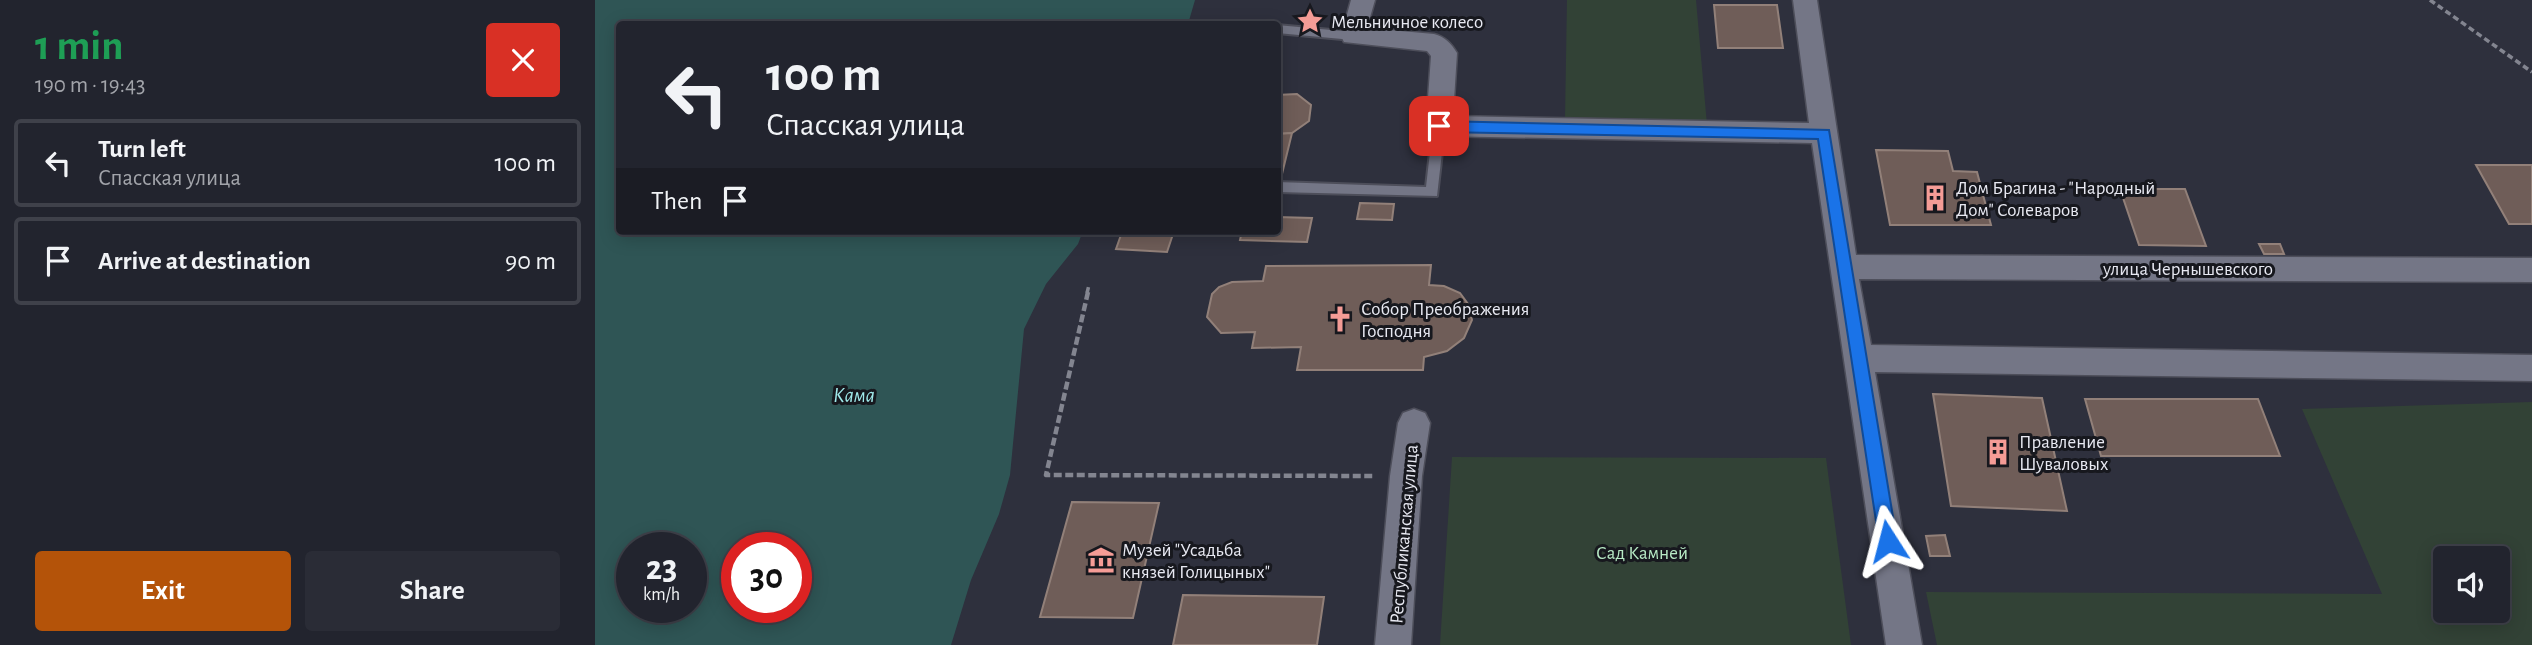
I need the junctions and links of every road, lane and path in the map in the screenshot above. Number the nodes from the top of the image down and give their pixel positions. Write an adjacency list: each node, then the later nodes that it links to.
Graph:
1 (1363, 0): 5 (street)
2 (1805, 0): 8 (street)
3 (2430, 0): 6 (path)
4 (1281, 29): 5 (lane)
5 (1353, 36): 7 (street)
6 (2532, 72)
7 (1439, 126): 8 (street); 9 (lane)
8 (1824, 133): 10 (street)
9 (1281, 187)
10 (1843, 267): 11 (street, улица Чернышевского); 13 (street)
11 (2532, 270)
12 (1089, 285): 16 (path)
13 (1859, 358): 14 (street); 18 (street)
14 (2532, 368)
15 (1414, 423): 16 (street, Республиканская улица)
16 (1406, 476): 17 (street, Республиканская улица)
17 (1393, 645)
18 (1905, 645)

